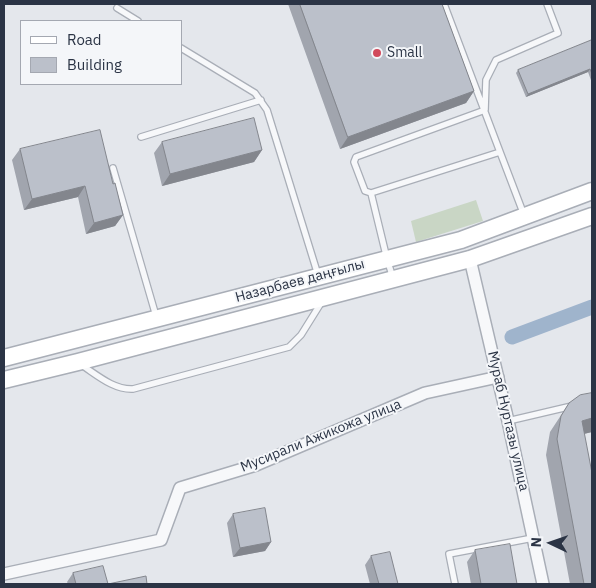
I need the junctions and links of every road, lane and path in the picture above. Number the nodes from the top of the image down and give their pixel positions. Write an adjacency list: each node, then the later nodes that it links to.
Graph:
1 (444, 4): 7 (lane)
2 (548, 4): 7 (lane)
3 (117, 8): 4 (lane)
4 (136, 20)
5 (182, 49): 6 (lane)
6 (261, 100): 8 (lane); 17 (lane)
7 (485, 110): 9 (lane); 12 (lane)
8 (141, 137)
9 (500, 152): 12 (lane); 14 (lane)
10 (113, 168): 20 (lane)
11 (592, 191): 14 (main road, Назарбаев даңғылы)
12 (371, 193): 15 (lane)
13 (592, 216): 16 (main road, Назарбаев даңғылы)
14 (525, 217): 15 (main road, Назарбаев даңғылы)
15 (387, 259): 17 (main road, Назарбаев даңғылы); 18 (lane)
16 (470, 259): 18 (main road, Назарбаев даңғылы); 23 (street, Мураб Нуртазы улица)
17 (318, 277): 19 (main road); 20 (main road, Назарбаев даңғылы)
18 (394, 280): 19 (main road, Назарбаев даңғылы)
19 (323, 299): 22 (main road, Назарбаев даңғылы); 22 (lane)
20 (156, 318): 21 (main road, Назарбаев даңғылы)
21 (4, 358)
22 (78, 362): 24 (main road, Назарбаев даңғылы)
23 (498, 377): 26 (street, Мураб Нуртазы улица); 28 (street, Мусирали Ажикожа улица)
24 (4, 380)
25 (583, 403): 26 (lane)
26 (508, 421): 27 (street, Мураб Нуртазы улица)
27 (534, 538): 29 (lane); 30 (street, Мураб Нуртазы улица)
28 (4, 574)
29 (455, 584)
30 (543, 584)

